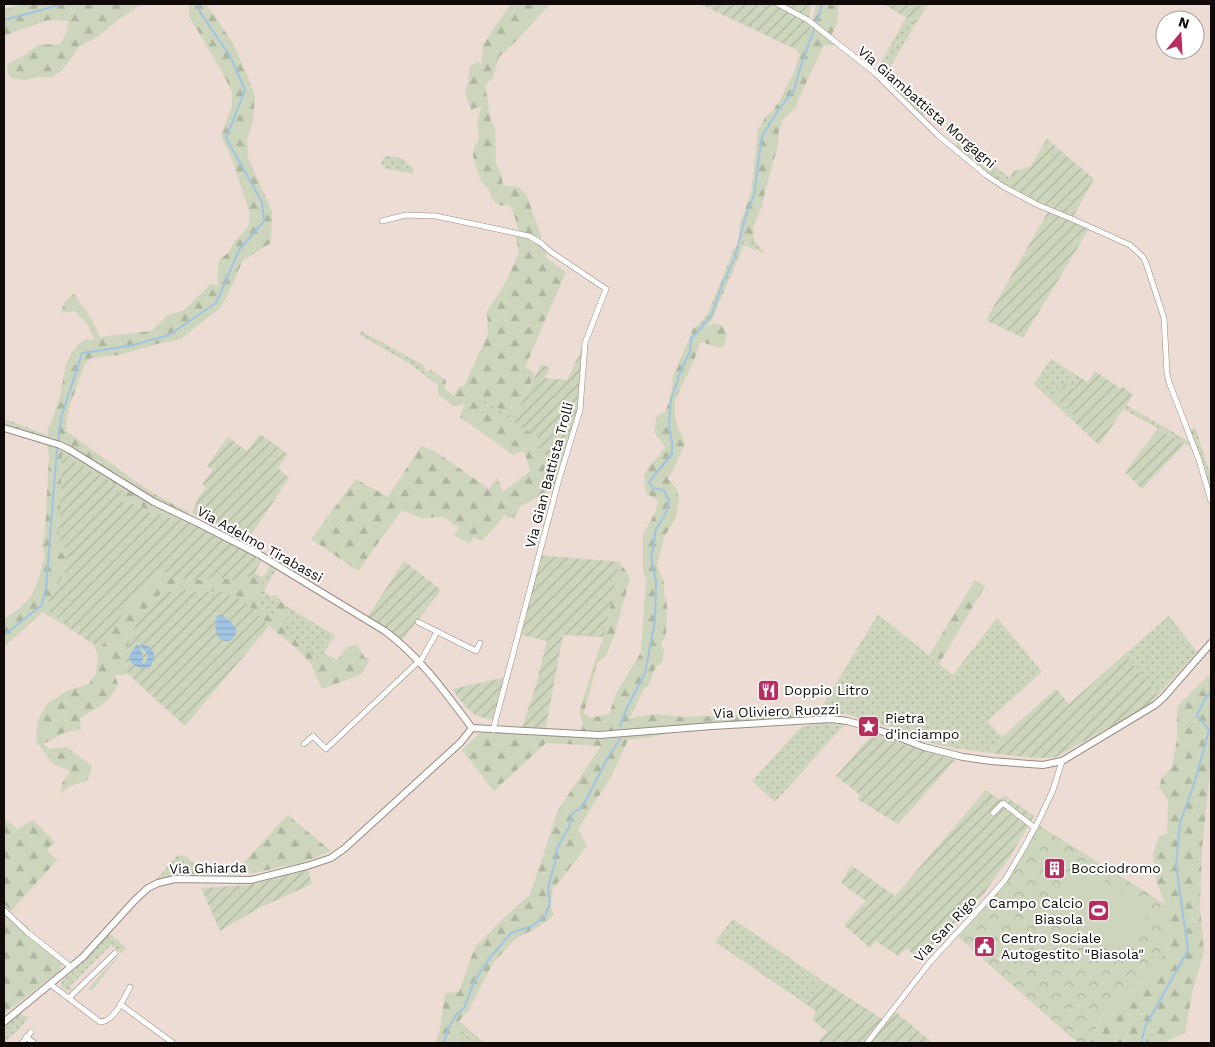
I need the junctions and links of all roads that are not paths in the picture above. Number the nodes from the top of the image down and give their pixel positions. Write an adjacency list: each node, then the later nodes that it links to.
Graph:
1 (778, 4): 4 (street, Via Giambattista Morgagni)
2 (382, 221): 11 (street, Via Gian Battista Trolli)
3 (4, 428): 9 (street, Via Adelmo Tirabassi)
4 (1211, 502)
5 (418, 622): 6 (street)
6 (437, 632): 7 (street); 9 (street)
7 (480, 643)
8 (1211, 643): 13 (street, Via Oliviero Ruozzi)
9 (420, 662): 10 (street, Via Adelmo Tirabassi); 12 (street)
10 (472, 728): 11 (street, Via Oliviero Ruozzi); 18 (street, Via Ghiarda)
11 (493, 730): 13 (street, Via Oliviero Ruozzi)
12 (304, 744)
13 (1062, 761): 15 (street, Via San Rigo)
14 (993, 813): 15 (street)
15 (1035, 828): 29 (street, Via San Rigo)
16 (4, 910): 18 (street)
17 (115, 953): 21 (street)
18 (71, 967): 19 (street, Via Ghiarda)
19 (50, 984): 21 (street); 23 (street, Via Ghiarda)
20 (130, 987): 22 (street)
21 (68, 998): 22 (street)
22 (120, 1004): 28 (street)
23 (4, 1022)
24 (30, 1032): 25 (street)
25 (26, 1037): 26 (street); 27 (street)
26 (22, 1043)
27 (34, 1043)
28 (173, 1043)
29 (868, 1043)

